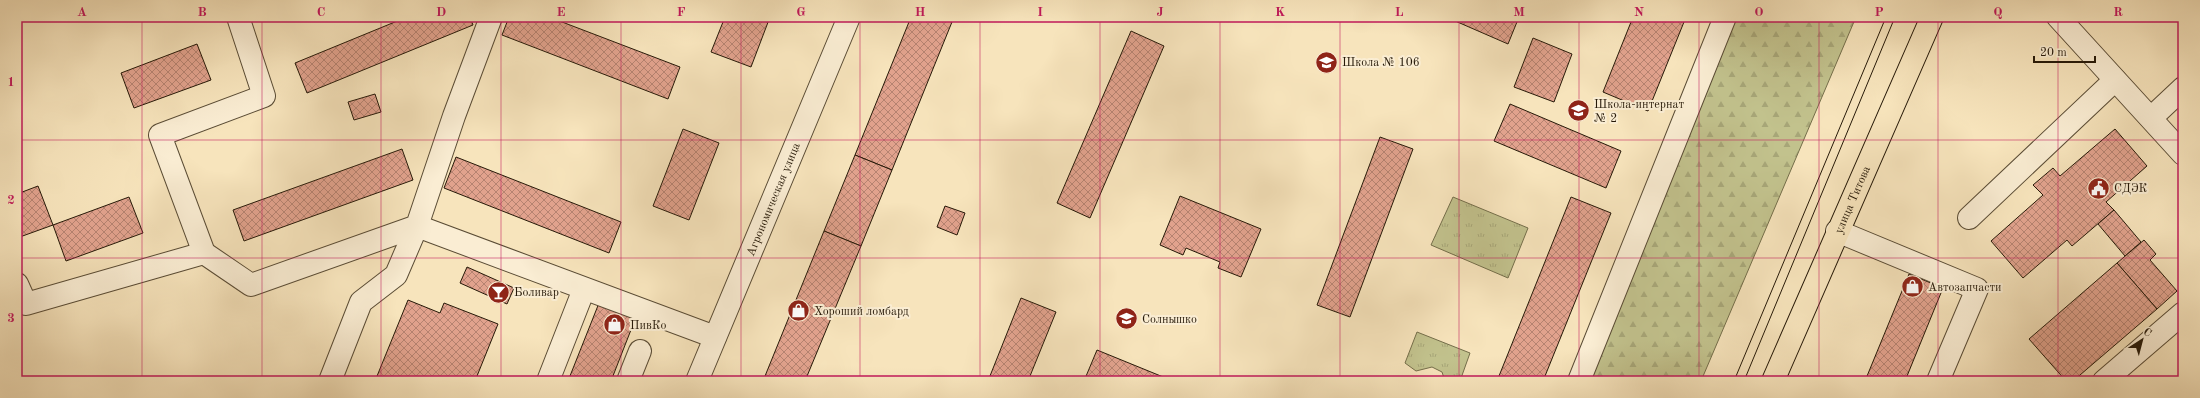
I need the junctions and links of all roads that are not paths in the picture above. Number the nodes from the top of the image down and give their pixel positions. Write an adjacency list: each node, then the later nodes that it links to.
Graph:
1 (238, 17): 14 (street)
2 (491, 17): 12 (street)
3 (848, 17): 18 (street, Агрономическая улица)
4 (1725, 17): 24 (street)
5 (1932, 17): 13 (main road, улица Титова)
6 (2058, 17): 7 (street)
7 (2115, 80): 9 (street); 11 (street)
8 (2183, 88): 9 (street)
9 (2151, 118): 10 (street)
10 (2183, 154)
11 (1969, 218)
12 (417, 226): 14 (street); 16 (street); 20 (street)
13 (1837, 231): 25 (main road, улица Титова); 26 (street)
14 (204, 253): 15 (street)
15 (17, 284)
16 (584, 289): 18 (street); 21 (street)
17 (2183, 313): 27 (street)
18 (715, 337): 23 (street, Агрономическая улица)
19 (640, 351): 22 (street)
20 (330, 381)
21 (548, 381)
22 (628, 381)
23 (697, 381)
24 (1579, 381)
25 (1773, 381)
26 (1938, 381)
27 (2104, 381)

